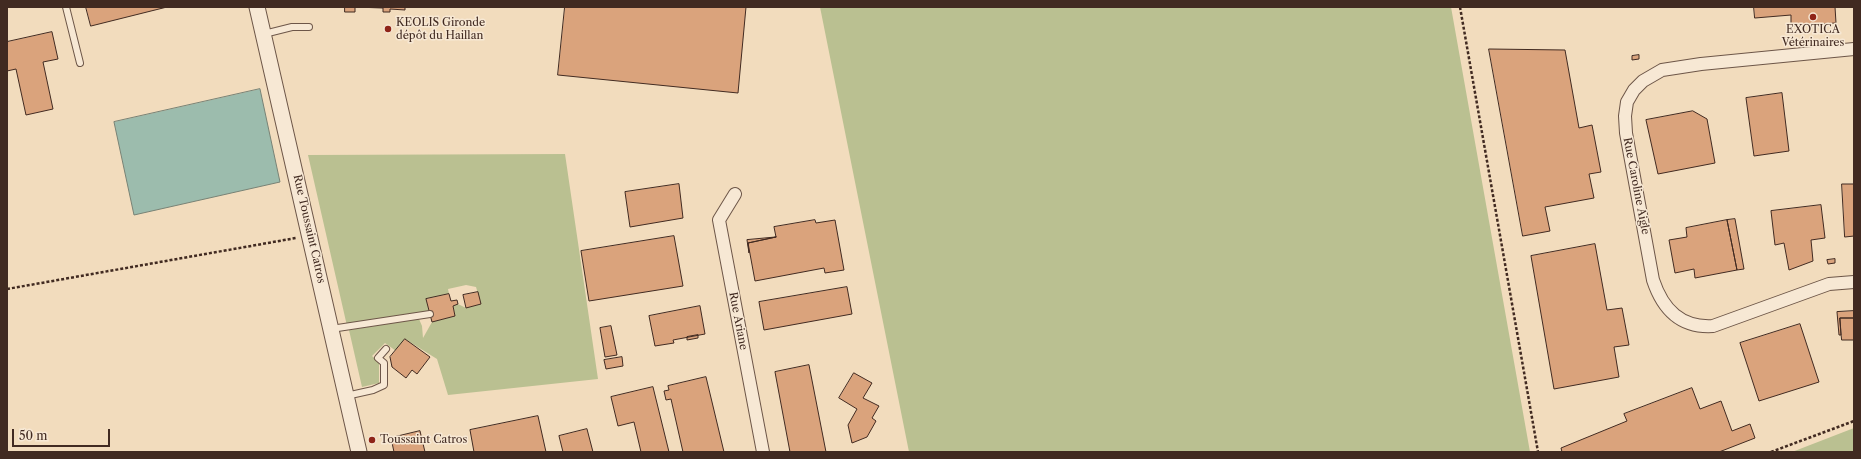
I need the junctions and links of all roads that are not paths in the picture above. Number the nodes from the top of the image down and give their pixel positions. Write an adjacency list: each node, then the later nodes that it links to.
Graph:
1 (66, 7): 6 (lane)
2 (258, 7): 4 (street, Rue Toussaint Catros)
3 (309, 27): 4 (lane)
4 (264, 34): 10 (street, Rue Toussaint Catros)
5 (1854, 49): 8 (street, Rue Caroline Aigle)
6 (80, 63)
7 (736, 194): 14 (street, Rue Ariane)
8 (1854, 282)
9 (430, 314): 10 (lane)
10 (331, 329): 12 (street, Rue Toussaint Catros)
11 (386, 349): 12 (lane)
12 (346, 396): 13 (street, Rue Toussaint Catros)
13 (358, 452)
14 (763, 452)

